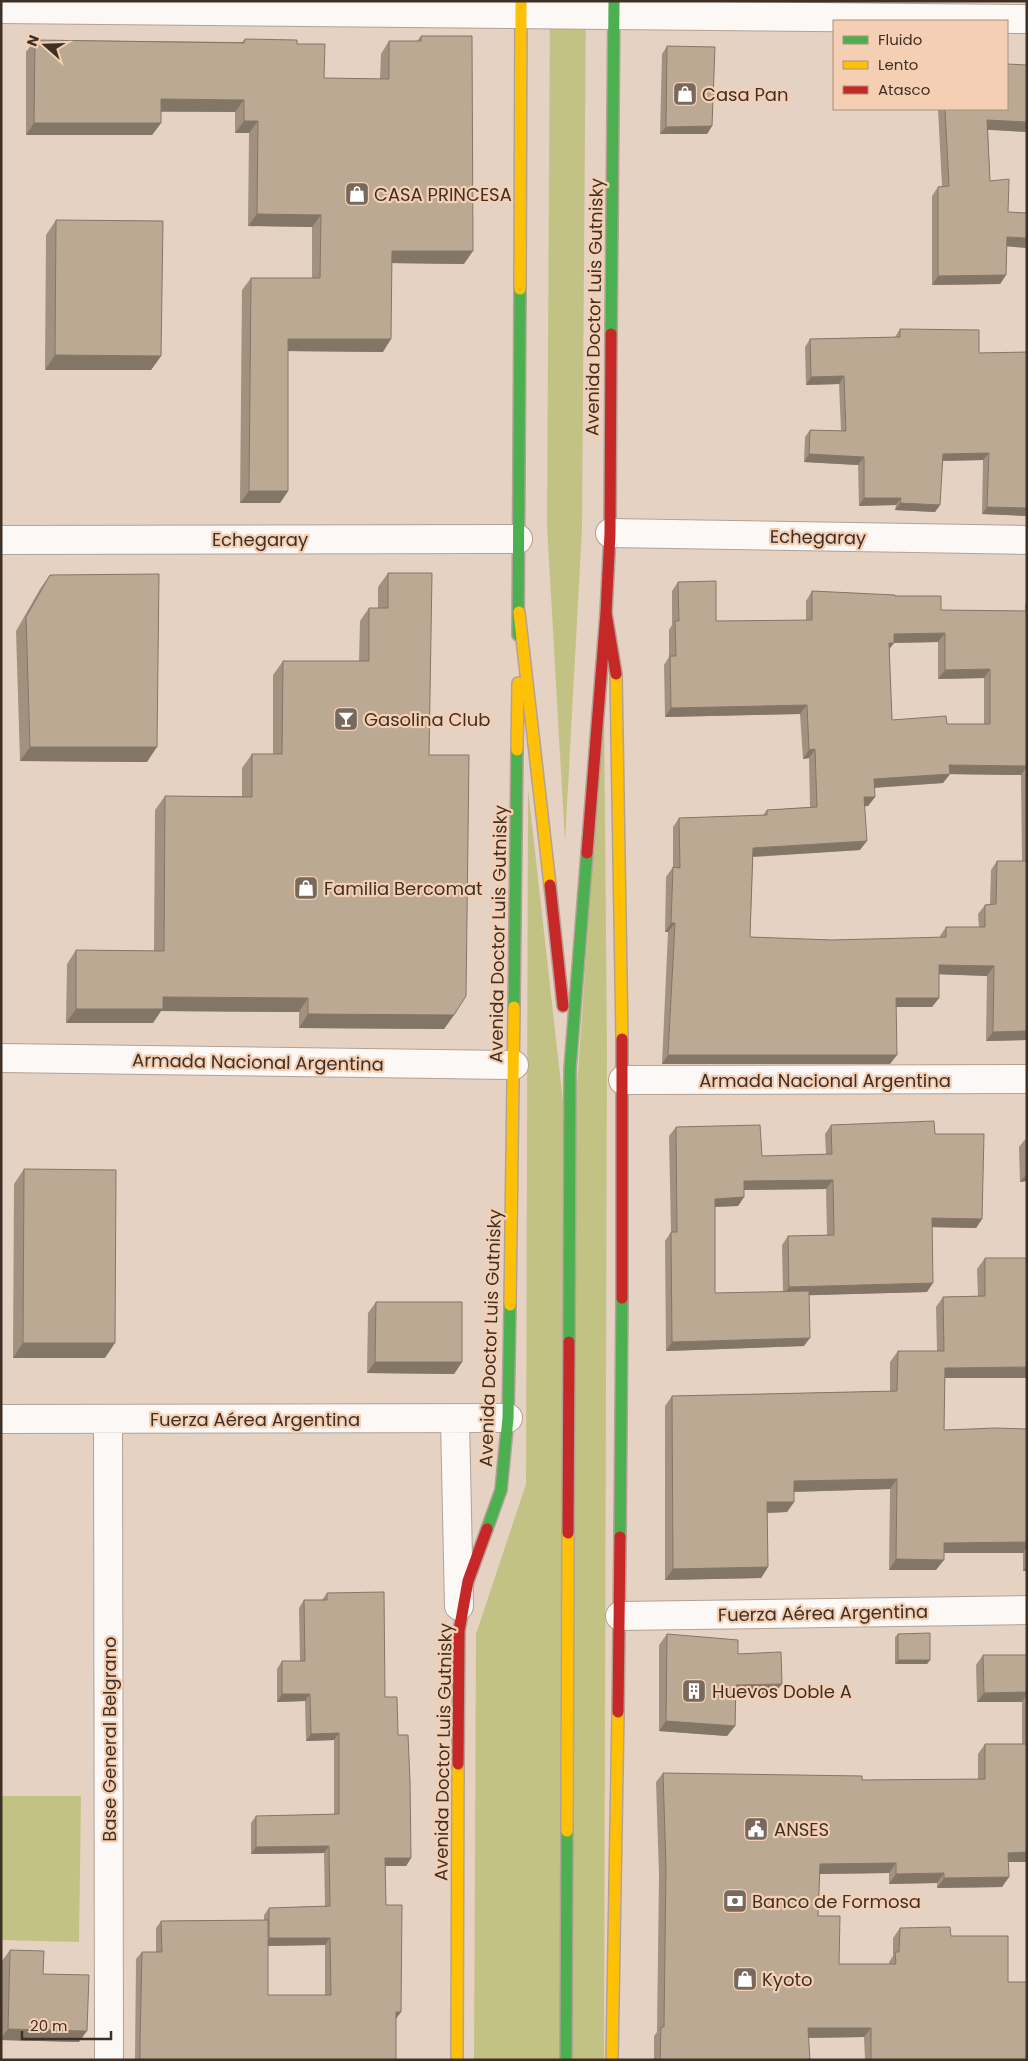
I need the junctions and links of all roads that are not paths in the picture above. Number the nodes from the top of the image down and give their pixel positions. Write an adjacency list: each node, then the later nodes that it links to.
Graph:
1 (521, 8): 2 (street); 3 (street); 6 (main road, Avenida Doctor Luis Gutnisky)
2 (614, 8): 4 (street); 5 (main road, Avenida Doctor Luis Gutnisky)
3 (1, 9)
4 (1027, 19)
5 (610, 533): 8 (street, Echegaray); 10 (main road, Avenida Doctor Luis Gutnisky)
6 (518, 539): 7 (street, Echegaray); 9 (main road, Avenida Doctor Luis Gutnisky)
7 (1, 540)
8 (1027, 540)
9 (518, 612): 12 (main road, Avenida Doctor Luis Gutnisky); 13 (main road, Avenida Doctor Luis Gutnisky)
10 (606, 613): 13 (main road, Avenida Doctor Luis Gutnisky); 15 (main road, Avenida Doctor Luis Gutnisky)
11 (1, 1058): 12 (street, Armada Nacional Argentina)
12 (514, 1065): 16 (main road, Avenida Doctor Luis Gutnisky)
13 (570, 1069): 25 (main road, Avenida Doctor Luis Gutnisky)
14 (1027, 1079): 15 (street, Armada Nacional Argentina)
15 (623, 1080): 21 (main road, Avenida Doctor Luis Gutnisky)
16 (508, 1418): 19 (street, Fuerza Aérea Argentina); 22 (main road, Avenida Doctor Luis Gutnisky)
17 (1, 1419): 18 (street, Fuerza Aérea Argentina)
18 (108, 1419): 19 (street, Fuerza Aérea Argentina); 23 (street, Base General Belgrano)
19 (455, 1420): 22 (street)
20 (1027, 1610): 21 (street, Fuerza Aérea Argentina)
21 (620, 1616): 26 (main road, Avenida Doctor Luis Gutnisky)
22 (459, 1631): 24 (main road, Avenida Doctor Luis Gutnisky)
23 (110, 2060)
24 (457, 2060)
25 (566, 2060)
26 (612, 2060)

